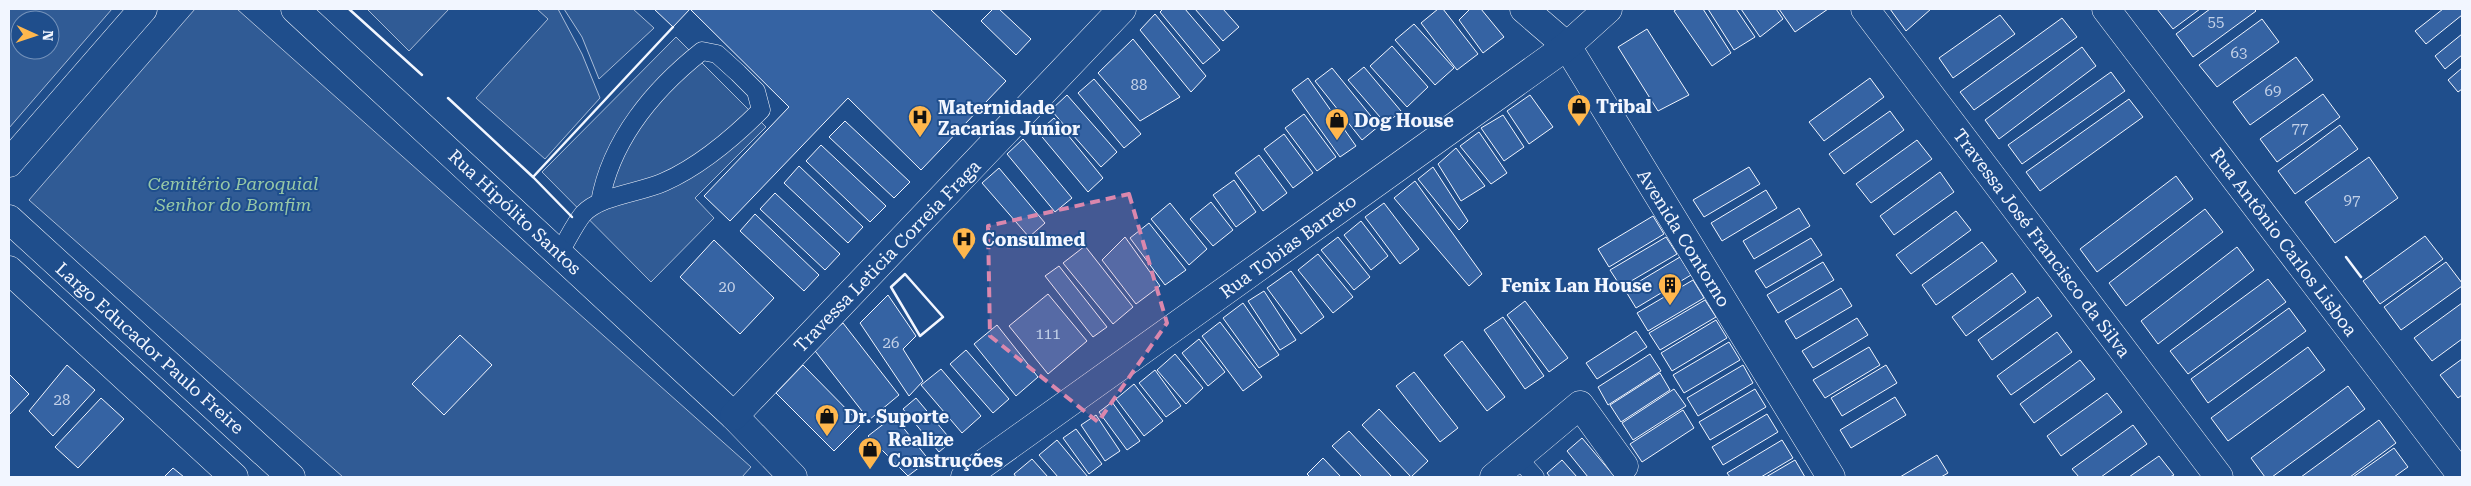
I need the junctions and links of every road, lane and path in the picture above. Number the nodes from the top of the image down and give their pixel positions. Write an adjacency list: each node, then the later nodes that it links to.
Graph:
1 (144, 9): 9 (street)
2 (294, 9): 12 (street, Rua Hipólito Santos)
3 (1122, 9): 14 (street, Travessa Leticia Correia Fraga)
4 (1524, 9): 8 (street, Avenida Contorno)
5 (1608, 9): 8 (street, Rua Tobias Barreto)
6 (1864, 9): 24 (street, Travessa José Francisco da Silva)
7 (2106, 9): 17 (street, Rua Antônio Carlos Lisboa)
8 (1566, 46): 21 (street, Rua Tobias Barreto); 23 (street, Avenida Contorno)
9 (9, 163)
10 (600, 202): 10 (lane); 12 (lane)
11 (9, 219): 19 (street, Largo Educador Paulo Freire)
12 (559, 253): 14 (street, Rua Hipólito Santos)
13 (9, 270): 18 (street)
14 (734, 416): 20 (street, Rua Hipólito Santos)
15 (1526, 467): 16 (street); 22 (street)
16 (1627, 472)
17 (2462, 476)
18 (234, 477)
19 (291, 477)
20 (793, 477)
21 (964, 477)
22 (1494, 477)
23 (1832, 477)
24 (2220, 477)

